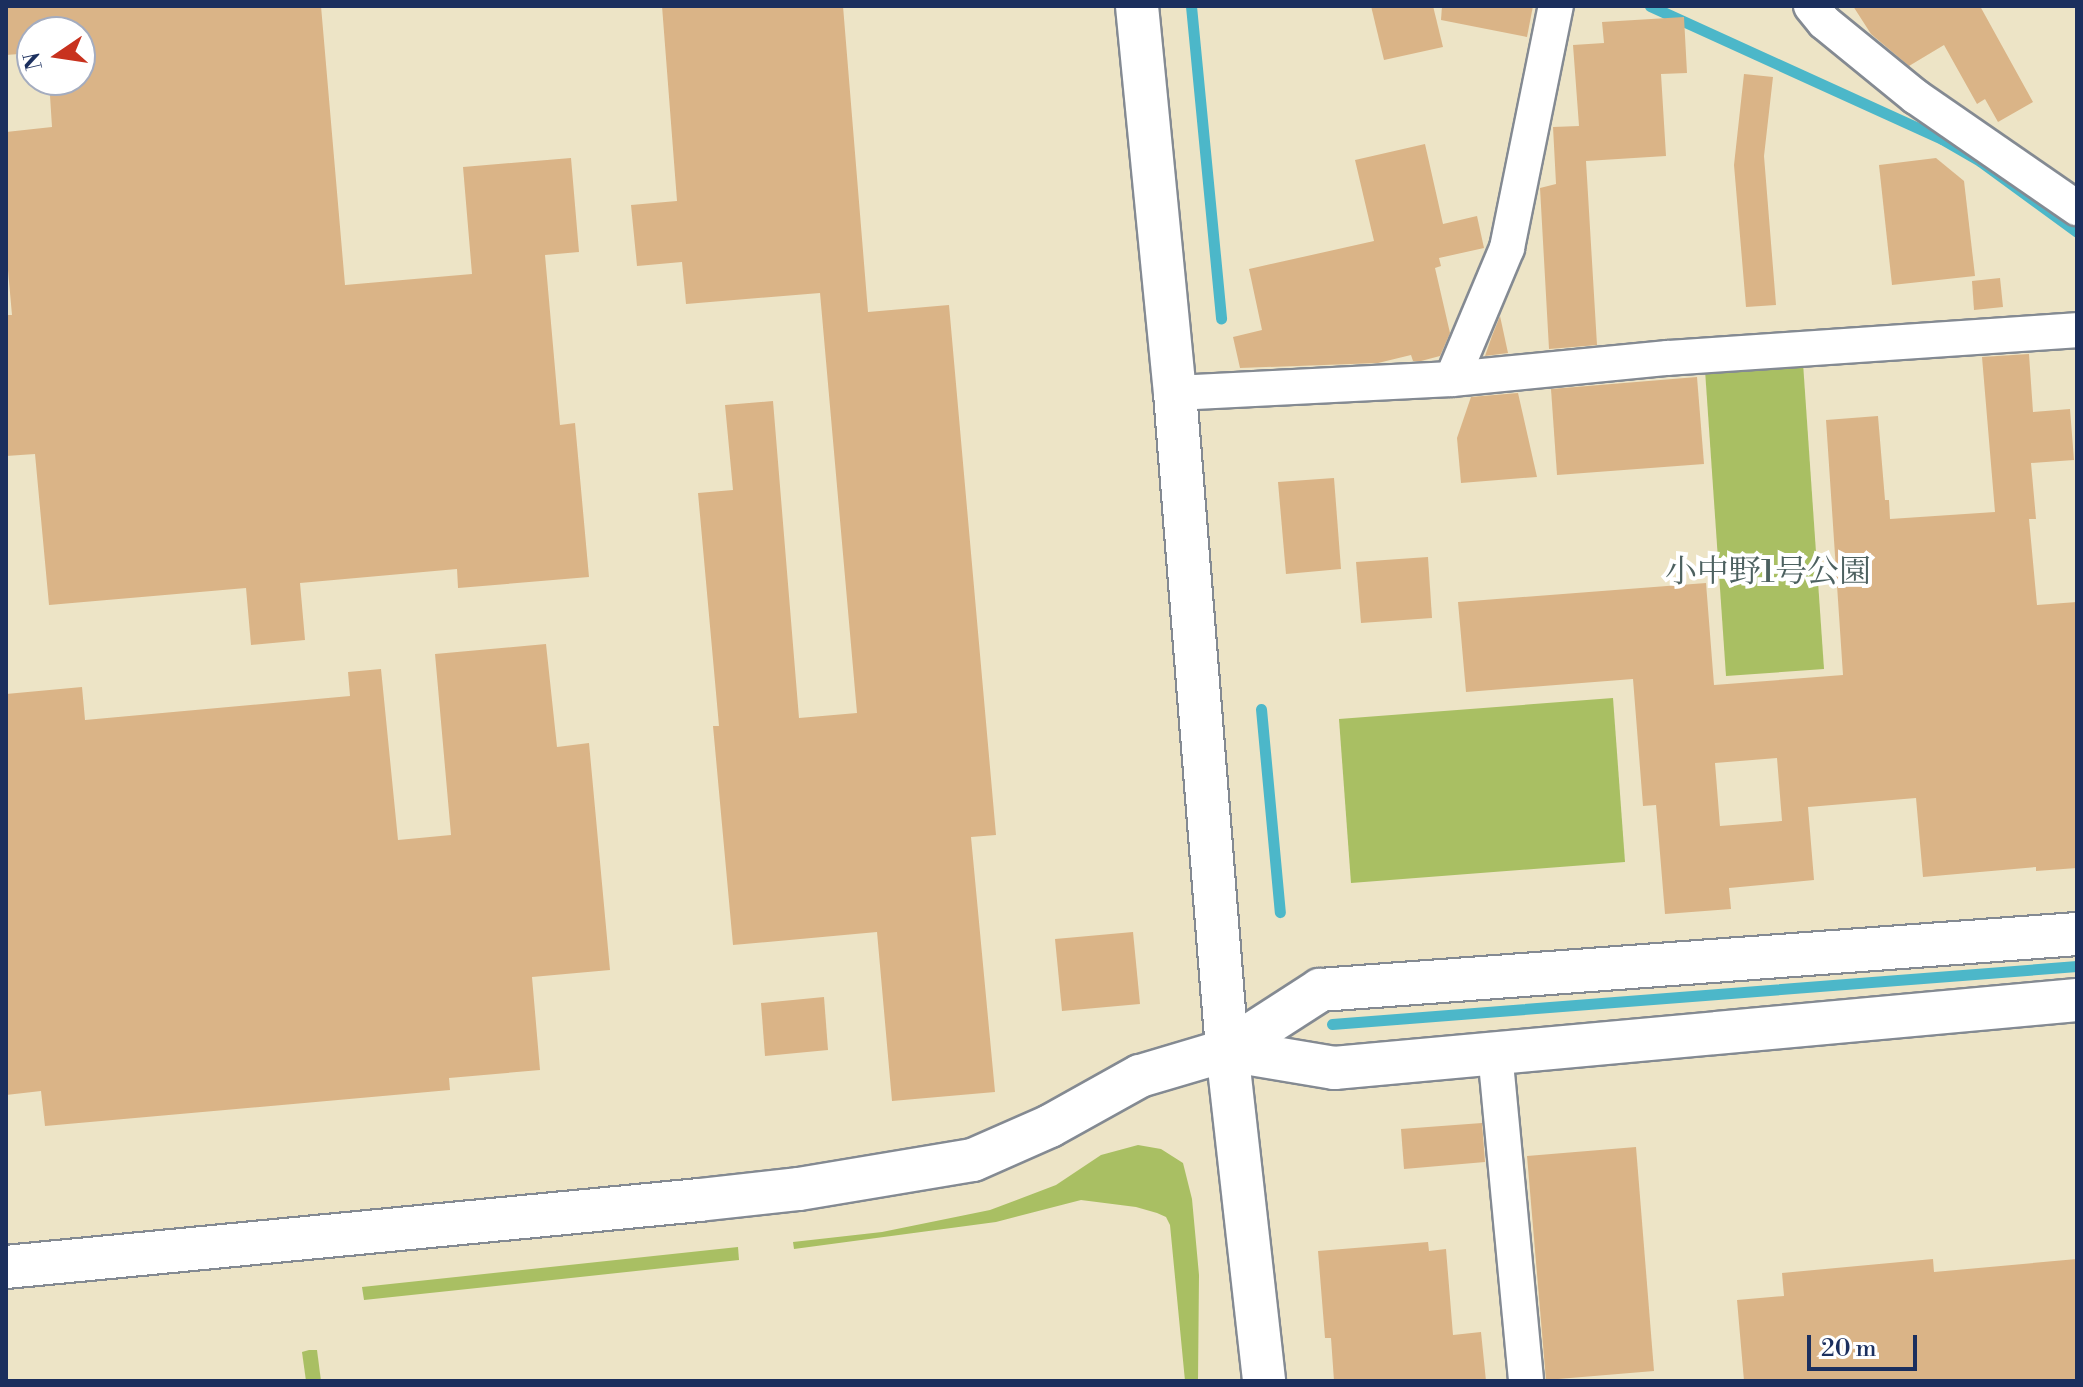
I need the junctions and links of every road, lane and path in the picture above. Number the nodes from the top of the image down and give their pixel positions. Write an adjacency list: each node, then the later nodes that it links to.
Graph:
1 (1137, 6): 7 (street)
2 (1556, 6): 6 (street)
3 (1811, 6): 4 (street)
4 (2077, 208)
5 (2077, 330): 6 (street)
6 (1452, 379): 7 (street)
7 (1175, 393): 10 (street)
8 (2077, 934): 10 (street)
9 (2077, 1000): 11 (street)
10 (1227, 1050): 11 (street); 12 (street); 13 (street)
11 (1495, 1052): 14 (street)
12 (6, 1267)
13 (1264, 1381)
14 (1526, 1381)

